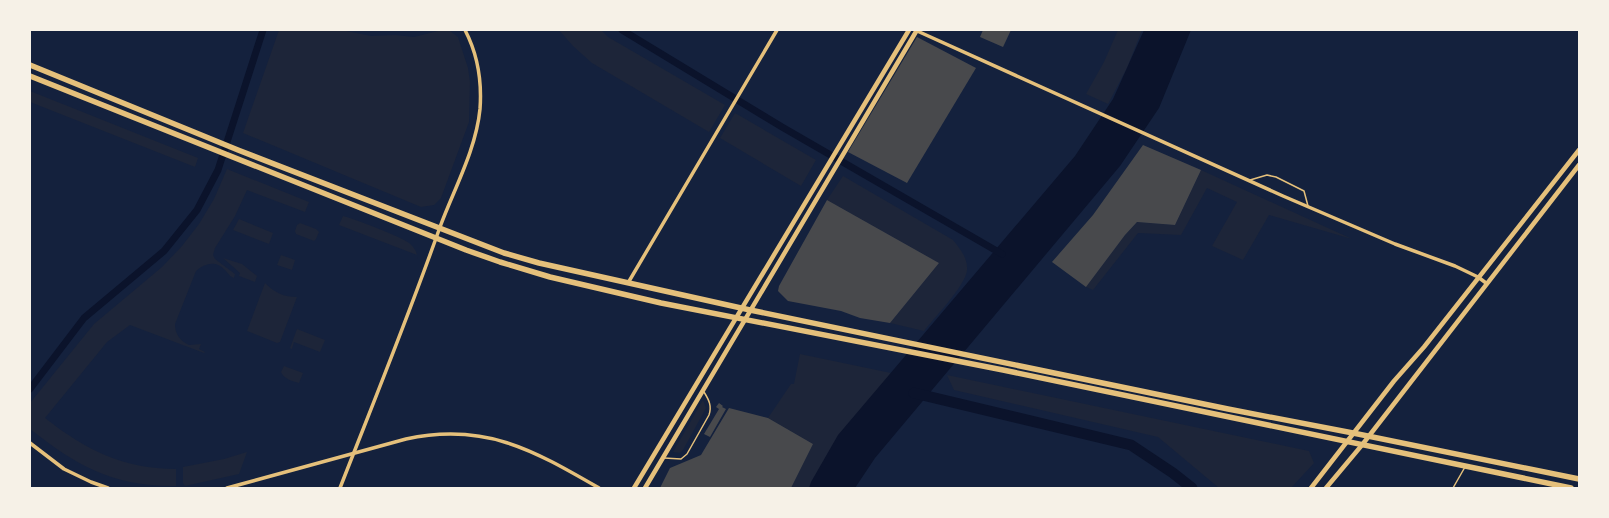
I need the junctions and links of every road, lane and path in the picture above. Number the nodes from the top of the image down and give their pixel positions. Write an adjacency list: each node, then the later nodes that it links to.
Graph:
1 (465, 30): 11 (street)
2 (777, 30): 14 (street)
3 (909, 30): 16 (street)
4 (916, 30): 9 (street); 17 (street)
5 (30, 65): 11 (main road)
6 (30, 76): 12 (main road)
7 (1579, 150): 13 (street)
8 (1579, 165): 15 (street)
9 (1249, 180): 10 (street); 10 (lane)
10 (1308, 206): 13 (street)
11 (440, 228): 12 (street); 14 (main road)
12 (437, 238): 18 (main road); 26 (street)
13 (1478, 277): 15 (street); 21 (street)
14 (628, 283): 16 (main road)
15 (1486, 283): 22 (street)
16 (741, 308): 17 (main road); 18 (street)
17 (750, 310): 19 (street); 21 (main road)
18 (735, 318): 19 (main road); 34 (street)
19 (744, 319): 20 (street); 23 (main road)
20 (702, 389): 27 (street); 27 (lane)
21 (1353, 433): 22 (main road); 23 (street)
22 (1368, 437): 25 (street); 29 (main road)
23 (1346, 442): 25 (main road); 36 (street)
24 (30, 443): 30 (street)
25 (1362, 445): 28 (main road); 37 (street)
26 (354, 453): 31 (street); 32 (street); 33 (street)
27 (662, 457): 35 (street)
28 (1466, 466): 38 (lane); 39 (main road)
29 (1579, 479)
30 (108, 488)
31 (227, 488)
32 (340, 488)
33 (599, 488)
34 (634, 488)
35 (644, 488)
36 (1311, 488)
37 (1326, 488)
38 (1453, 488)
39 (1571, 488)

